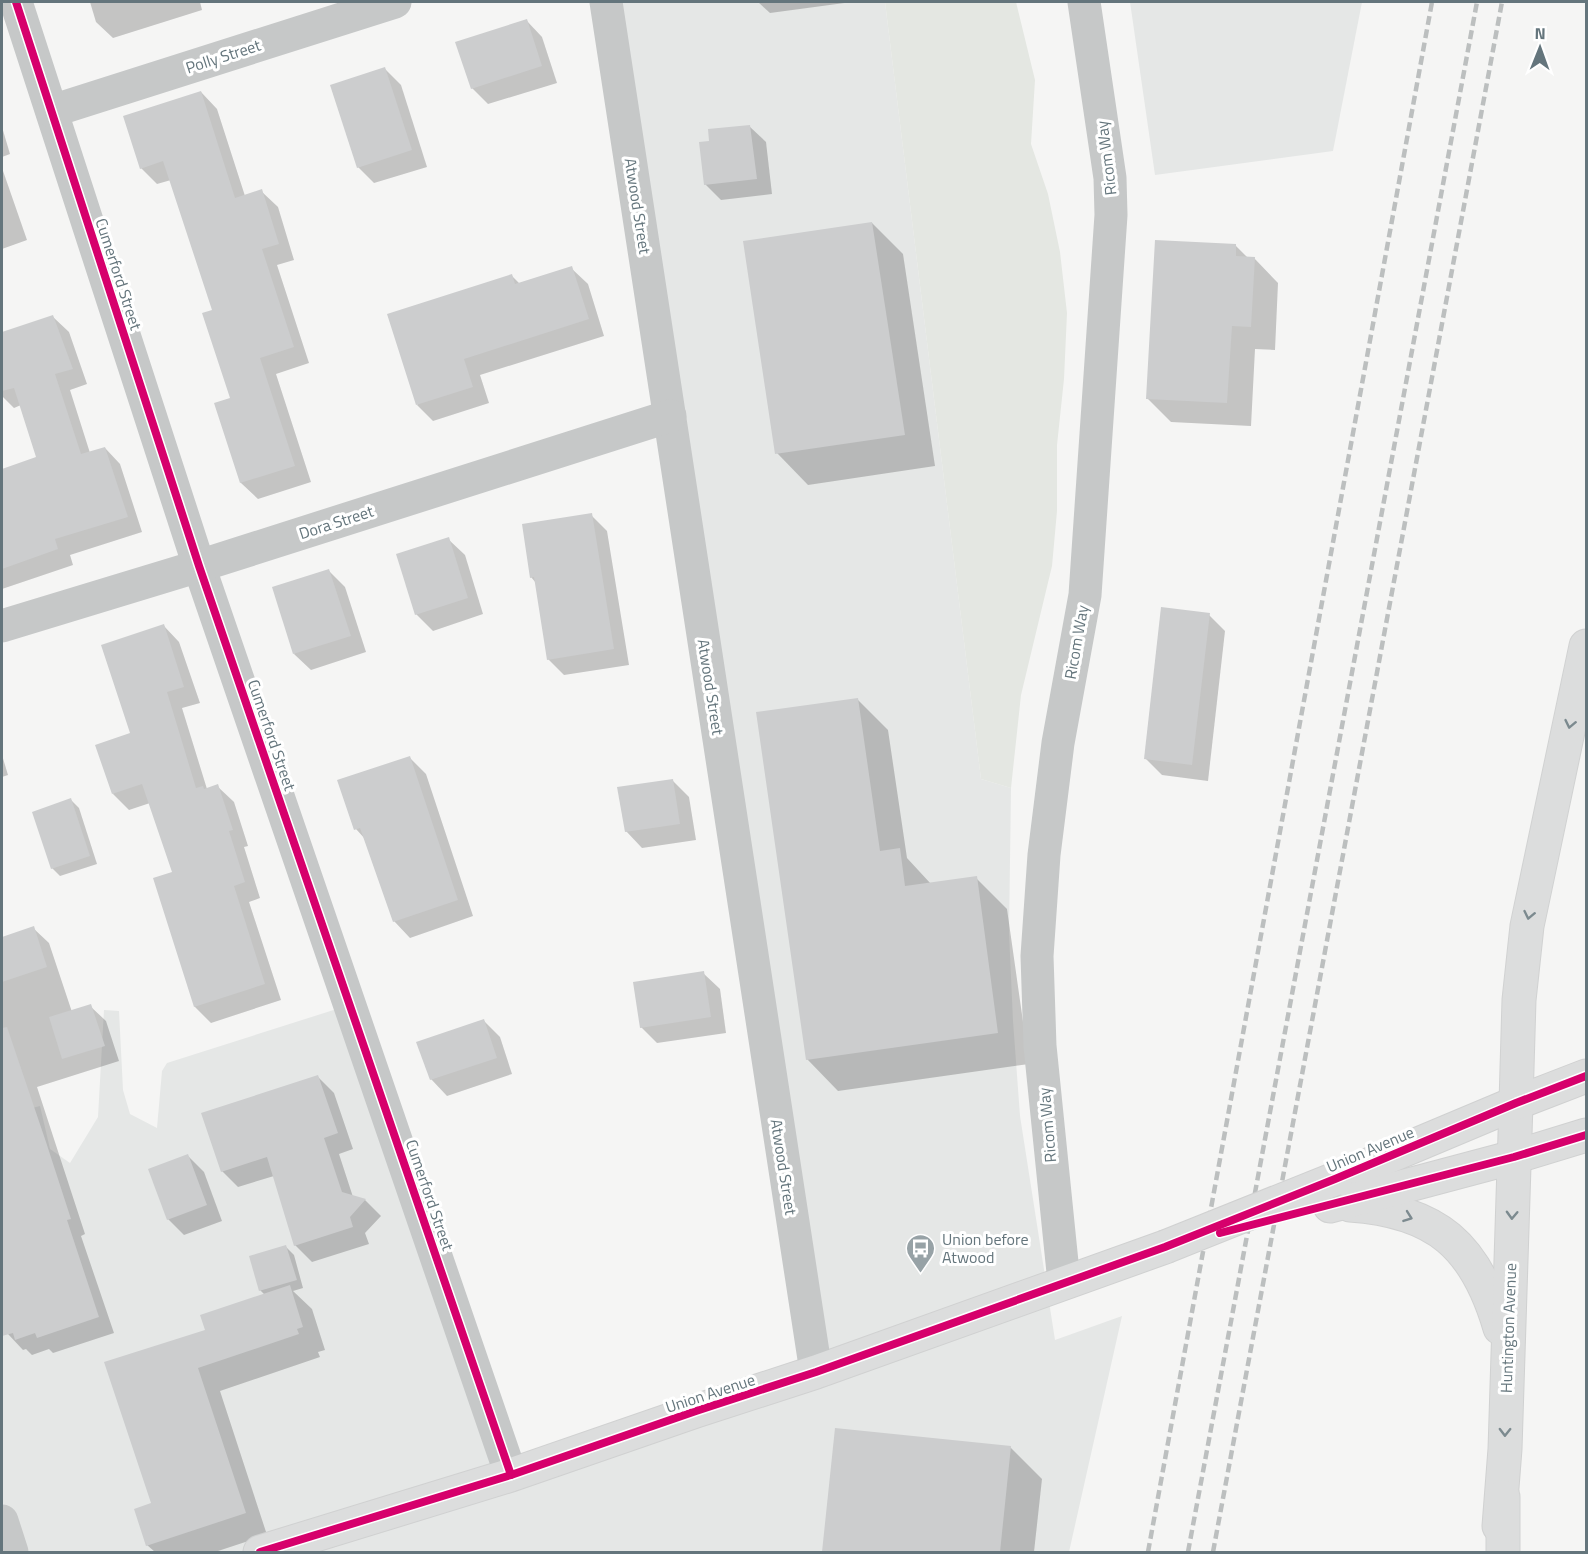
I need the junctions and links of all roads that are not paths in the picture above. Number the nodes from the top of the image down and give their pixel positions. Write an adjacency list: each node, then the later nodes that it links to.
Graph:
1 (16, 2): 5 (street, Cumerford Street)
2 (395, 2): 5 (street, Polly Street)
3 (606, 2): 6 (street, Atwood Street)
4 (1084, 2): 15 (street, Ricom Way)
5 (52, 111): 7 (street, Cumerford Street)
6 (670, 416): 7 (street, Dora Street); 17 (street, Atwood Street)
7 (200, 566): 8 (street, Dora Street); 18 (street, Cumerford Street)
8 (2, 626)
9 (1587, 646): 11 (main road, Huntington Avenue, one-way to 11)
10 (1585, 1077): 11 (main road, Union Avenue)
11 (1516, 1103): 13 (main road, Huntington Avenue); 14 (main road, Union Avenue)
12 (1582, 1136): 13 (main road, Union Avenue)
13 (1514, 1156): 14 (main road, Union Avenue); 16 (main road, Huntington Avenue, one-way to 16)
14 (1332, 1192): 15 (main road, Union Avenue, bridge); 16 (main road, one-way to 16)
15 (1064, 1282): 17 (main road, Union Avenue)
16 (1507, 1353): 19 (main road, Huntington Avenue, one-way to 19)
17 (816, 1372): 18 (main road, Union Avenue)
18 (511, 1475): 22 (main road, Union Avenue)
19 (1503, 1497): 23 (main road, Huntington Avenue); 24 (main road)
20 (2, 1521): 21 (street)
21 (12, 1552)
22 (260, 1552)
23 (1495, 1552)
24 (1503, 1552)

